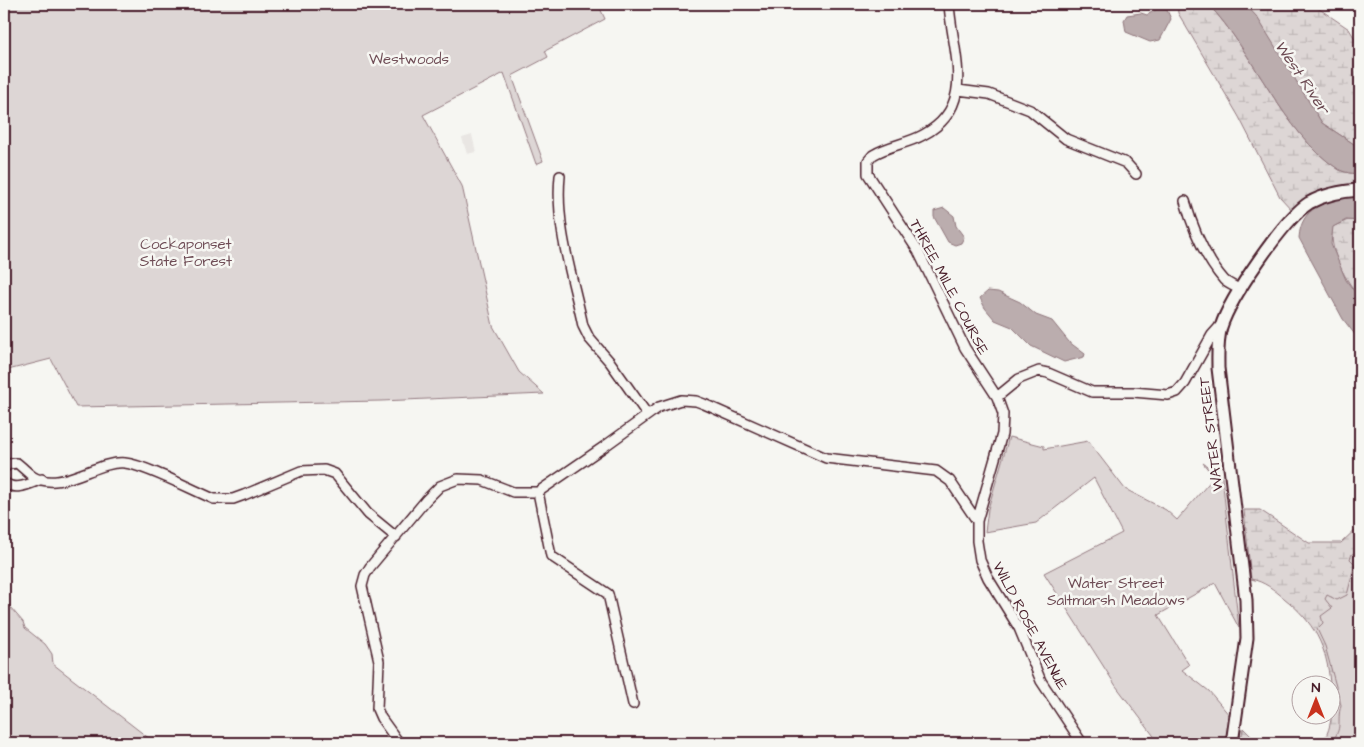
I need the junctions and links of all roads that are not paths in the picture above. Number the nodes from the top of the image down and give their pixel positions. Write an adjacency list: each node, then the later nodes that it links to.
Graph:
1 (949, 4): 2 (street, THREE MILE COURSE)
2 (958, 90): 3 (street); 9 (street, THREE MILE COURSE)
3 (1136, 174)
4 (560, 176): 10 (street)
5 (1360, 190): 7 (main road, WATER STREET)
6 (1185, 200): 7 (street)
7 (1241, 290): 8 (main road, WATER STREET)
8 (1222, 325): 9 (street); 20 (main road, WATER STREET)
9 (997, 397): 15 (street, WILD ROSE AVENUE)
10 (647, 414): 14 (street); 15 (street)
11 (4, 468): 12 (street)
12 (42, 479): 13 (street); 16 (street)
13 (4, 482)
14 (538, 492): 16 (street); 17 (street)
15 (977, 521): 19 (street, WILD ROSE AVENUE)
16 (396, 537): 18 (street)
17 (633, 704)
18 (399, 743)
19 (1082, 743)
20 (1232, 743)

